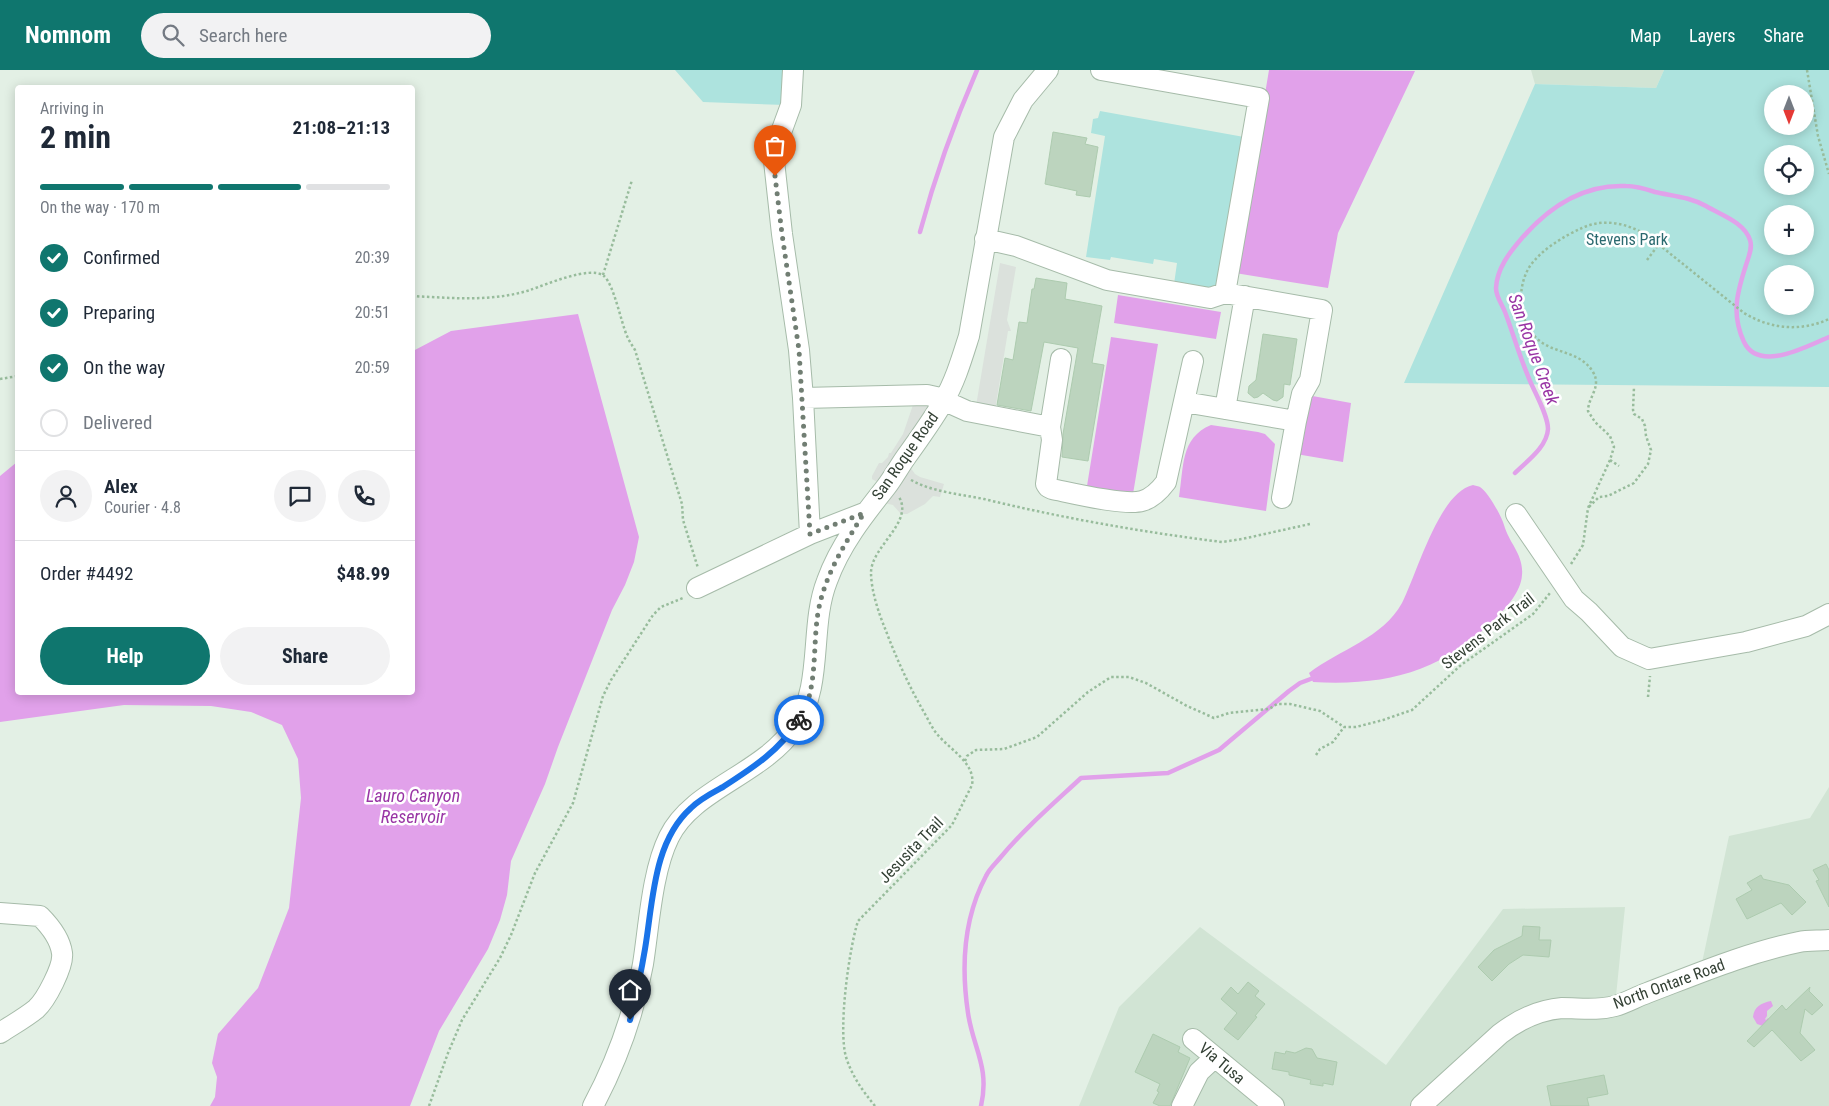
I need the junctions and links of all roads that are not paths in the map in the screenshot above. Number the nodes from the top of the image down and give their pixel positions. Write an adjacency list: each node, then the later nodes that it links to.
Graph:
1 (793, 70): 8 (street)
2 (1048, 70): 4 (street, San Roque Road)
3 (1101, 70): 5 (street)
4 (985, 239): 5 (street); 9 (street, San Roque Road)
5 (1235, 295): 11 (street); 12 (street)
6 (1062, 359): 13 (street)
7 (1193, 360): 10 (street)
8 (803, 398): 9 (street); 17 (street)
9 (944, 401): 13 (street); 15 (street, San Roque Road)
10 (1184, 402): 11 (street); 13 (street)
11 (1225, 409): 12 (street)
12 (1296, 421): 14 (street)
13 (1050, 427)
14 (1282, 498)
15 (864, 513): 17 (street); 25 (street, San Roque Road)
16 (1516, 514): 19 (street)
17 (810, 534): 18 (street)
18 (699, 586)
19 (1829, 614)
20 (0, 913): 22 (street)
21 (1829, 940): 28 (street, North Ontare Road)
22 (0, 1033)
23 (1193, 1039): 24 (street, Via Tusa)
24 (1214, 1058): 26 (street); 27 (street, Via Tusa)
25 (593, 1106)
26 (1182, 1106)
27 (1274, 1106)
28 (1421, 1106)

